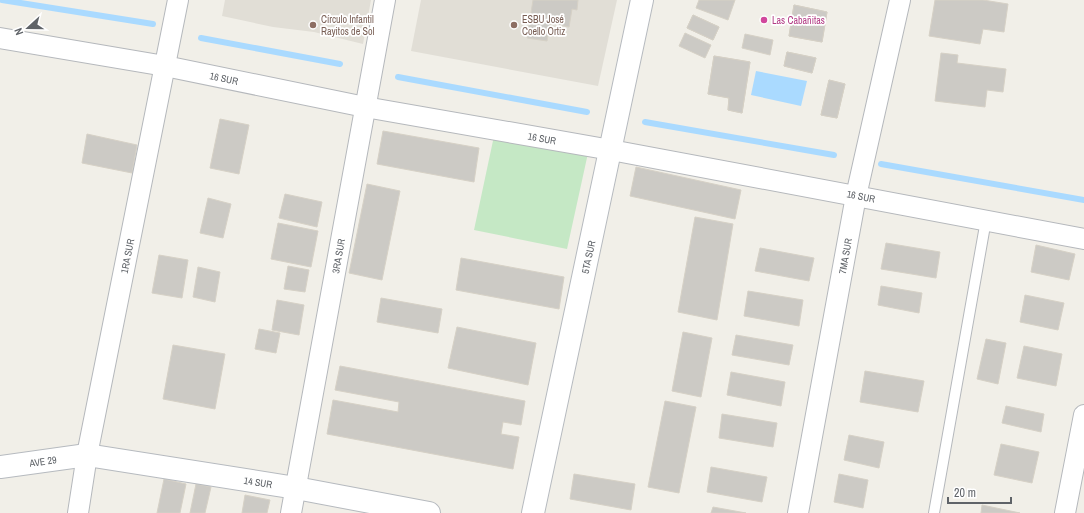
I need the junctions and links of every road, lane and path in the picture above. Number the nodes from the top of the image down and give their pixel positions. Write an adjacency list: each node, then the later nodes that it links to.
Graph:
1 (178, 0): 6 (street, 1RA SUR)
2 (385, 0): 7 (street, 3RA SUR)
3 (642, 0): 8 (street, 5TA SUR)
4 (900, 0): 9 (street, 7MA SUR)
5 (0, 38): 6 (street, 16 SUR)
6 (165, 66): 7 (street, 16 SUR); 13 (street, 1RA SUR)
7 (365, 107): 8 (street, 16 SUR); 15 (street, 3RA SUR)
8 (611, 150): 9 (street, 16 SUR); 20 (street, 5TA SUR)
9 (856, 196): 10 (street, 16 SUR); 21 (street, 7MA SUR)
10 (986, 220): 11 (street, 16 SUR); 22 (lane)
11 (1084, 239)
12 (1084, 415): 23 (street)
13 (87, 455): 14 (street, AVE 29); 15 (street, 14 SUR); 17 (street, 1RA SUR)
14 (0, 468)
15 (296, 488): 16 (street, 14 SUR); 18 (street, 3RA SUR)
16 (405, 511): 19 (street, 14 SUR)
17 (78, 513)
18 (291, 513)
19 (429, 513)
20 (533, 513)
21 (798, 513)
22 (934, 513)
23 (1065, 513)

